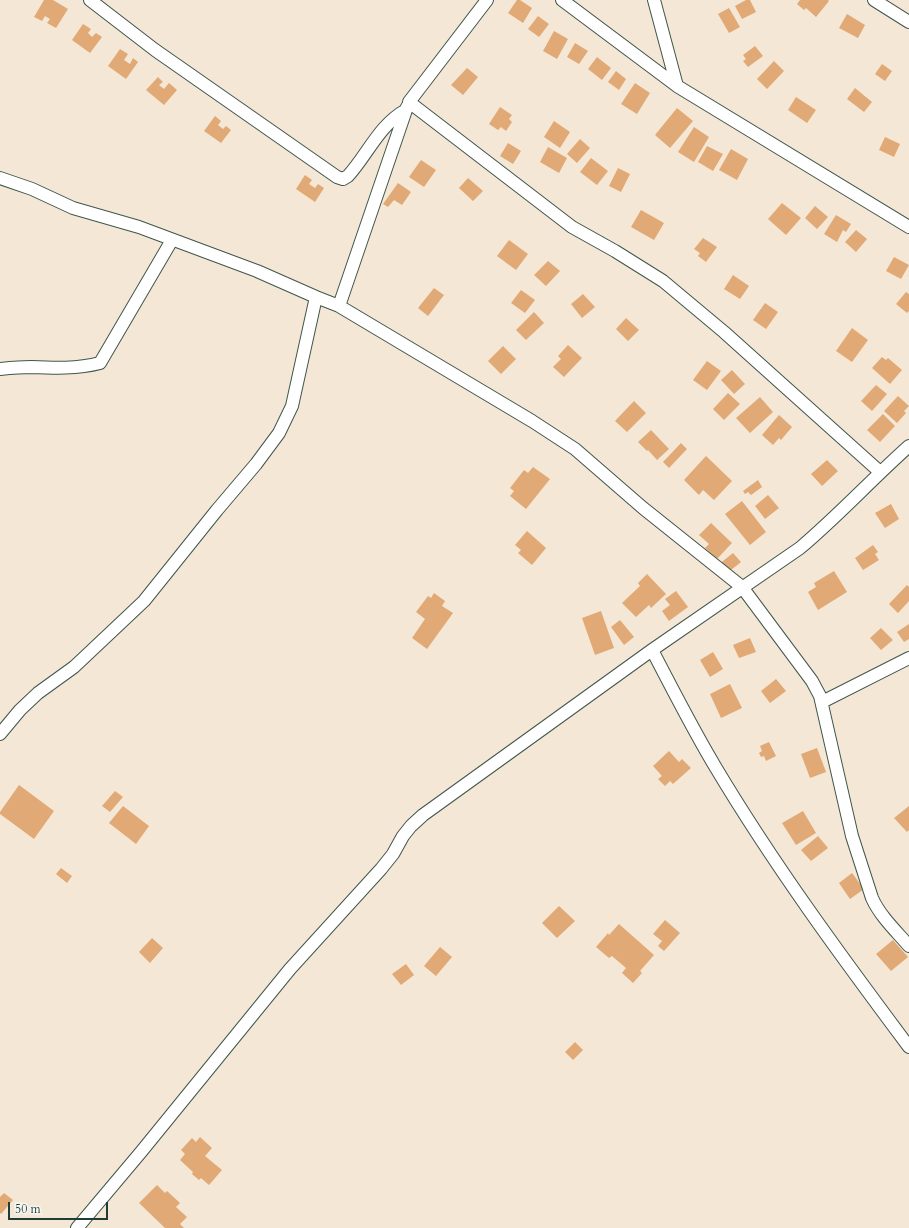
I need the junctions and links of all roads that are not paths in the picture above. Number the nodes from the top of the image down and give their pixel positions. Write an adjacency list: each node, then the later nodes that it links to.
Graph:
1 (90, 0): 8 (street)
2 (487, 0): 8 (street)
3 (562, 0): 7 (street)
4 (654, 0): 7 (street)
5 (874, 0): 6 (street)
6 (909, 22)
7 (677, 86): 10 (street)
8 (408, 106): 13 (street); 16 (street)
9 (0, 178): 11 (street)
10 (909, 227)
11 (172, 240): 12 (street); 14 (street)
12 (316, 297): 13 (street); 21 (street)
13 (339, 306): 17 (street)
14 (0, 369)
15 (909, 446): 16 (street)
16 (880, 472): 17 (street)
17 (742, 587): 18 (street); 20 (street)
18 (652, 650): 23 (street); 24 (street)
19 (909, 658): 20 (street)
20 (822, 702): 22 (street)
21 (0, 734)
22 (909, 946)
23 (909, 1047)
24 (77, 1228)

